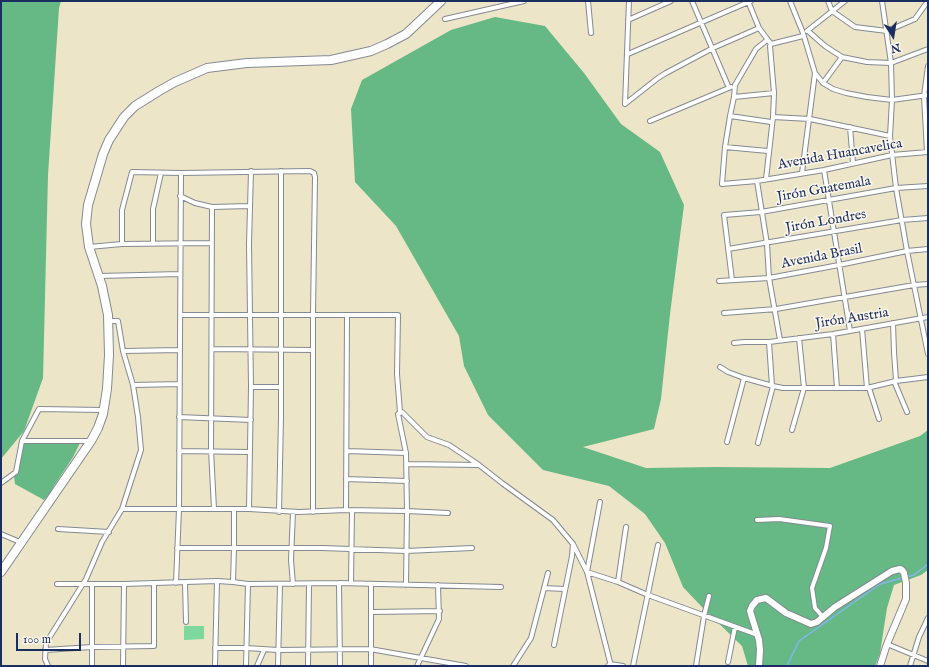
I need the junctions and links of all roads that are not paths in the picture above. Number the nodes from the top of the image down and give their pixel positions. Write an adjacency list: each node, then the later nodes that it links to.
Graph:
1 (442, 1): 74 (highway)
2 (524, 1): 13 (street)
3 (588, 1): 21 (street)
4 (629, 1): 16 (street)
5 (671, 1): 16 (street)
6 (692, 1): 17 (street)
7 (749, 1): 17 (street); 18 (street)
8 (790, 1): 22 (street)
9 (828, 1): 14 (street)
10 (845, 1): 14 (street)
11 (882, 1): 20 (street)
12 (928, 1): 20 (street)
13 (509, 3): 15 (street)
14 (832, 11): 19 (street); 20 (street)
15 (445, 19)
16 (628, 20): 27 (street)
17 (701, 22): 25 (street); 27 (street)
18 (759, 28): 23 (street); 25 (street)
19 (808, 31): 22 (street); 28 (street)
20 (887, 31): 29 (street)
21 (591, 34)
22 (803, 35): 24 (street); 31 (street)
23 (768, 40): 24 (street); 33 (street)
24 (771, 44): 35 (street)
25 (713, 48): 27 (street); 34 (street)
26 (928, 49): 29 (street)
27 (628, 54)
28 (842, 57): 29 (street); 32 (street)
29 (891, 63): 38 (street)
30 (928, 66): 36 (street)
31 (815, 73): 32 (street); 41 (street)
32 (823, 83): 38 (street)
33 (735, 85): 34 (street); 37 (street)
34 (729, 88): 42 (street)
35 (774, 93): 37 (street); 40 (street)
36 (926, 95): 38 (street); 48 (street)
37 (734, 97): 39 (street)
38 (892, 100): 45 (street)
39 (730, 116): 43 (street); 46 (street)
40 (773, 117): 41 (street); 43 (street)
41 (810, 119): 44 (street); 56 (street)
42 (650, 121)
43 (771, 122): 47 (street)
44 (850, 127): 45 (street); 50 (street)
45 (890, 136): 49 (street)
46 (725, 147): 47 (street); 58 (street, Avenida Huancavelica)
47 (768, 151): 57 (street)
48 (928, 152): 49 (street, Avenida Huancavelica)
49 (892, 155): 50 (street, Avenida Huancavelica); 60 (street)
50 (853, 163): 51 (street, Avenida Huancavelica)
51 (824, 170): 56 (street, Avenida Huancavelica); 62 (street)
52 (251, 171): 53 (street); 55 (street); 63 (street)
53 (281, 171): 89 (street); 92 (street)
54 (161, 173): 55 (street); 69 (street); 72 (street)
55 (181, 173): 61 (street)
56 (802, 173): 57 (street, Avenida Huancavelica)
57 (766, 179): 58 (street, Avenida Huancavelica)
58 (757, 181): 65 (street)
59 (928, 186): 60 (street, Jirón Guatemala)
60 (896, 188): 62 (street, Jirón Guatemala); 67 (street)
61 (180, 196): 64 (street); 70 (street)
62 (829, 201): 65 (street, Jirón Guatemala); 68 (street)
63 (250, 206): 64 (street); 94 (street)
64 (212, 208): 71 (street)
65 (761, 212): 73 (street); 76 (street, Jirón Guatemala)
66 (928, 218): 67 (street, Jirón Londres)
67 (902, 220): 68 (street, Jirón Londres); 77 (street)
68 (834, 232): 73 (street, Jirón Londres); 78 (street)
69 (153, 243): 70 (street); 72 (street)
70 (180, 243): 71 (street); 79 (street)
71 (212, 243): 91 (street)
72 (122, 244): 74 (street)
73 (767, 244): 76 (street, Jirón Londres); 81 (street)
74 (89, 247): 80 (highway)
75 (928, 249): 77 (street, Avenida Brasil)
76 (728, 250): 82 (street)
77 (907, 251): 78 (street, Avenida Brasil); 85 (street)
78 (839, 265): 81 (street, Avenida Brasil); 86 (street)
79 (180, 274): 80 (street); 90 (street)
80 (99, 276): 97 (highway)
81 (770, 278): 82 (street, Avenida Brasil); 87 (street)
82 (732, 280): 83 (street, Avenida Brasil)
83 (719, 281)
84 (928, 284): 85 (street)
85 (914, 285): 86 (street); 96 (street)
86 (844, 297): 87 (street); 100 (street)
87 (776, 309): 88 (street); 103 (street)
88 (724, 313)
89 (313, 314): 92 (street); 93 (street); 111 (street)
90 (180, 315): 91 (street); 108 (street)
91 (212, 315): 94 (street); 107 (street)
92 (281, 315): 94 (street); 110 (street)
93 (347, 315): 127 (street); 140 (street)
94 (250, 316): 109 (street)
95 (928, 317): 96 (street, Jirón Austria)
96 (921, 318): 98 (street, Jirón Austria); 106 (street)
97 (108, 321): 112 (street); 126 (highway)
98 (893, 323): 99 (street, Jirón Austria); 117 (street)
99 (862, 329): 100 (street, Jirón Austria); 125 (street)
100 (850, 331): 101 (street, Jirón Austria)
101 (833, 334): 102 (street, Jirón Austria); 124 (street)
102 (799, 338): 103 (street, Jirón Austria); 123 (street)
103 (780, 340): 104 (street, Jirón Austria)
104 (769, 342): 105 (street, Jirón Austria); 121 (street)
105 (734, 343)
106 (927, 347): 113 (street)
107 (212, 349): 109 (street); 130 (street)
108 (180, 350): 112 (street); 118 (street)
109 (250, 350): 110 (street); 120 (street)
110 (281, 350): 111 (street); 122 (street)
111 (313, 350): 159 (street)
112 (123, 351): 119 (street)
113 (928, 354)
114 (720, 367): 116 (street)
115 (928, 377): 117 (street)
116 (744, 378): 121 (street); 136 (street)
117 (895, 381): 125 (street); 128 (street)
118 (180, 384): 119 (street); 129 (street)
119 (133, 385): 149 (street)
120 (251, 386): 122 (street); 132 (street)
121 (772, 386): 123 (street); 137 (street)
122 (281, 387): 157 (street)
123 (804, 388): 124 (street); 133 (street)
124 (837, 388): 125 (street)
125 (868, 388): 131 (street)
126 (104, 410): 134 (highway); 135 (street)
127 (400, 412): 142 (street); 144 (street)
128 (907, 412)
129 (179, 417): 130 (street); 139 (street)
130 (212, 418): 132 (street); 138 (street)
131 (879, 419)
132 (251, 420): 141 (street)
133 (792, 430)
134 (91, 440): 135 (street); 166 (highway)
135 (22, 441): 147 (street)
136 (727, 442)
137 (758, 443)
138 (211, 450): 139 (street); 141 (street); 151 (street)
139 (179, 451): 150 (street)
140 (347, 451): 142 (street); 145 (street)
141 (249, 452): 153 (street)
142 (406, 453): 143 (street)
143 (407, 464): 144 (street); 146 (street)
144 (479, 464): 167 (street)
145 (346, 479): 146 (street); 154 (street)
146 (407, 481): 156 (street)
147 (1, 483)
148 (600, 502): 176 (street)
149 (122, 509): 150 (street); 164 (street)
150 (179, 509): 151 (street); 170 (street)
151 (214, 509): 152 (street)
152 (234, 509): 153 (street); 169 (street)
153 (249, 509): 157 (street)
154 (346, 510): 155 (street); 159 (street)
155 (352, 510): 156 (street); 173 (street)
156 (407, 511): 160 (street); 174 (street)
157 (279, 512): 158 (street)
158 (293, 512): 159 (street); 171 (street)
159 (313, 512)
160 (448, 513)
161 (757, 520): 205 (street)
162 (626, 527): 180 (street)
163 (58, 529): 164 (street)
164 (108, 532): 192 (street)
165 (1, 534): 166 (street)
166 (20, 542): 175 (highway)
167 (573, 544): 176 (street); 199 (street)
168 (658, 545): 200 (street)
169 (234, 547): 170 (street); 171 (street); 179 (street)
170 (177, 548): 182 (street)
171 (292, 548): 173 (street); 190 (street)
172 (472, 548): 174 (street)
173 (350, 549): 174 (street); 185 (street)
174 (406, 551): 195 (street)
175 (1, 572)
176 (587, 572): 180 (street); 227 (street)
177 (548, 573): 198 (street)
178 (217, 581): 179 (street); 183 (street); 215 (street)
179 (233, 582): 188 (street)
180 (618, 582): 200 (street)
181 (154, 583): 182 (street); 187 (street); 213 (street)
182 (176, 583): 183 (street)
183 (185, 583): 207 (street)
184 (339, 583): 185 (street); 191 (street); 222 (street)
185 (351, 583): 194 (street)
186 (57, 584): 192 (street)
187 (124, 584): 193 (street); 213 (street)
188 (248, 584): 189 (street); 216 (street)
189 (280, 584): 190 (street); 220 (street)
190 (293, 584): 191 (street)
191 (310, 584): 221 (street)
192 (82, 585): 193 (street); 218 (street)
193 (92, 585): 214 (street)
194 (371, 585): 195 (street); 203 (street)
195 (406, 585): 196 (street)
196 (438, 585): 197 (street); 202 (street)
197 (501, 587)
198 (544, 588): 199 (street); 240 (street)
199 (565, 589): 212 (street)
200 (648, 595): 204 (street); 242 (street)
201 (709, 596): 204 (street)
202 (440, 610): 203 (street); 224 (street)
203 (372, 612): 217 (street)
204 (704, 616): 209 (street); 243 (street)
205 (823, 617): 210 (street); 211 (street)
206 (928, 618): 208 (street)
207 (186, 622)
208 (927, 624): 223 (street)
209 (735, 627): 210 (street); 226 (street)
210 (758, 635): 244 (street)
211 (888, 644): 223 (street); 245 (street)
212 (554, 645)
213 (123, 646): 214 (street); 230 (street)
214 (92, 647): 218 (street); 229 (street)
215 (215, 648): 216 (street); 231 (street)
216 (246, 648): 219 (street); 232 (street)
217 (370, 649): 222 (street); 224 (street); 237 (street)
218 (45, 650): 228 (street)
219 (264, 650): 220 (street); 233 (street)
220 (278, 650): 221 (street); 234 (street)
221 (308, 650): 222 (street); 235 (street)
222 (340, 650): 236 (street)
223 (913, 654): 225 (street); 246 (street)
224 (420, 658): 238 (street); 239 (street)
225 (928, 661)
226 (728, 662)
227 (610, 665): 241 (street)
228 (48, 666)
229 (92, 666)
230 (123, 666)
231 (214, 666)
232 (246, 666)
233 (257, 666)
234 (278, 666)
235 (308, 666)
236 (340, 666)
237 (371, 666)
238 (417, 666)
239 (466, 666)
240 (512, 666)
241 (623, 666)
242 (634, 666)
243 (696, 666)
244 (759, 666)
245 (880, 666)
246 (910, 666)

